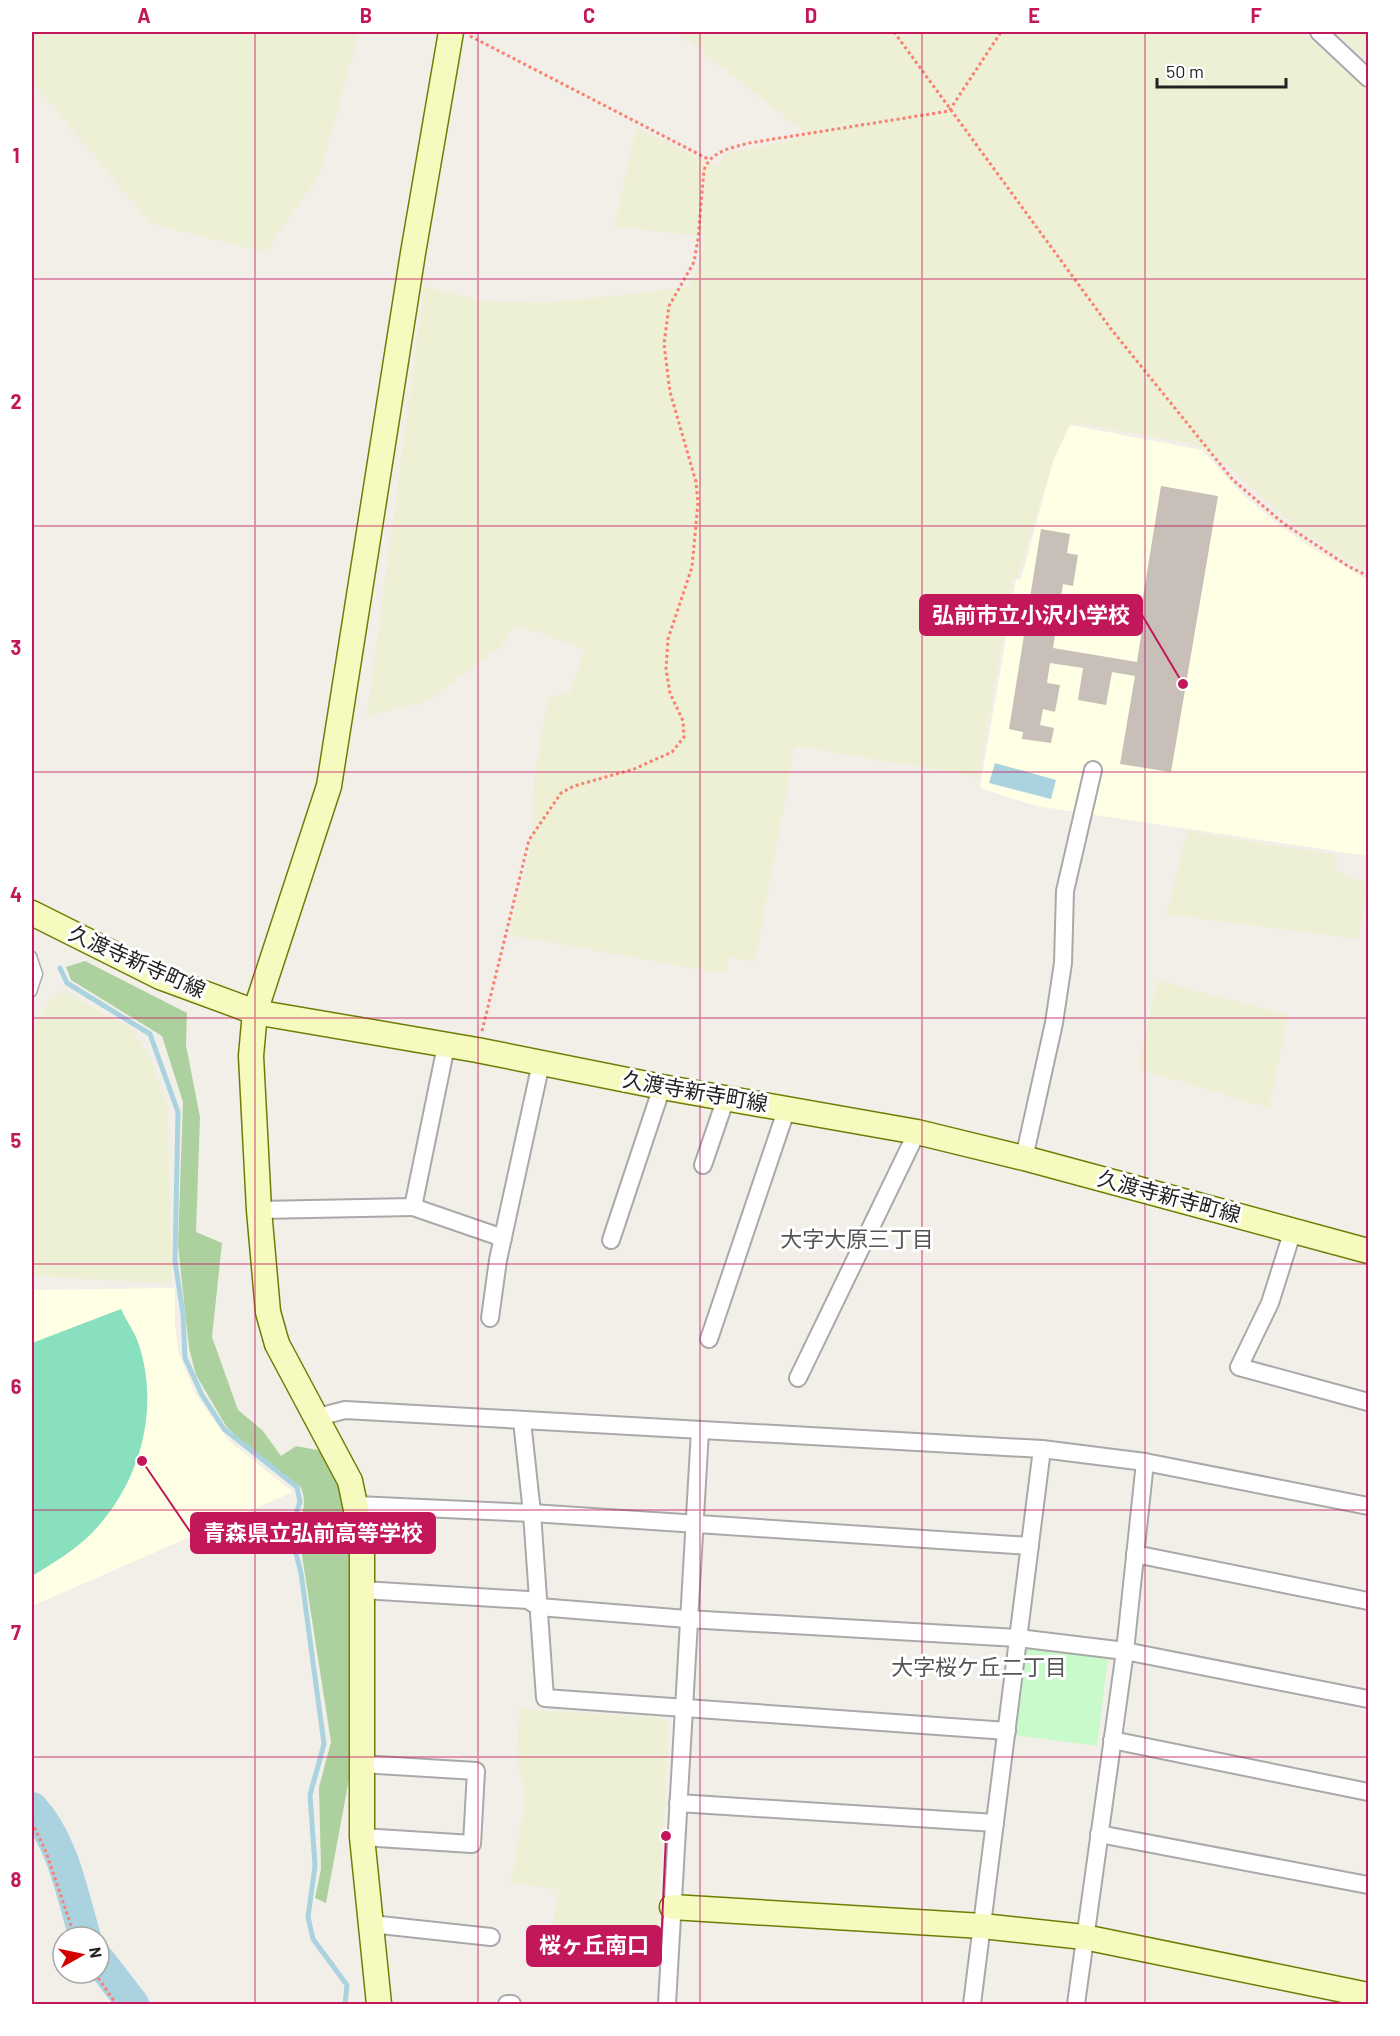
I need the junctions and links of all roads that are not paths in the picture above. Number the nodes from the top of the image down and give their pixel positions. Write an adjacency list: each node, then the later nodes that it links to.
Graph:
1 (451, 32): 8 (street)
2 (1319, 32): 3 (street)
3 (1368, 78)
4 (1093, 770): 15 (street)
5 (32, 914): 8 (street, 久渡寺新寺町線)
6 (32, 956): 7 (lane)
7 (32, 992)
8 (255, 1012): 9 (street, 久渡寺新寺町線); 18 (street)
9 (446, 1046): 10 (street, 久渡寺新寺町線); 17 (street)
10 (541, 1063): 11 (street, 久渡寺新寺町線); 20 (street)
11 (662, 1087): 12 (street, 久渡寺新寺町線); 21 (street)
12 (726, 1098): 13 (street, 久渡寺新寺町線); 16 (street)
13 (787, 1108): 14 (street, 久渡寺新寺町線); 24 (street)
14 (917, 1132): 15 (street, 久渡寺新寺町線); 25 (street)
15 (1024, 1158): 19 (street, 久渡寺新寺町線)
16 (703, 1165)
17 (412, 1207): 18 (street); 20 (street)
18 (259, 1210): 27 (street)
19 (1293, 1230): 22 (street, 久渡寺新寺町線); 26 (street)
20 (503, 1238): 23 (street)
21 (611, 1240)
22 (1368, 1251)
23 (490, 1318)
24 (709, 1339)
25 (798, 1378)
26 (1368, 1402)
27 (318, 1418): 28 (street); 32 (street)
28 (522, 1421): 29 (street); 34 (street)
29 (700, 1430): 30 (street); 35 (street)
30 (1042, 1449): 31 (street); 36 (street)
31 (1145, 1462): 33 (street); 37 (street)
32 (357, 1505): 34 (street); 38 (street)
33 (1368, 1506)
34 (532, 1513): 35 (street); 40 (street)
35 (694, 1525): 36 (street); 41 (street)
36 (1030, 1546): 42 (street)
37 (1135, 1554): 39 (street); 43 (street)
38 (363, 1590): 40 (street); 48 (street)
39 (1368, 1601)
40 (538, 1607): 41 (street); 45 (street)
41 (687, 1619): 42 (street); 45 (street)
42 (1018, 1638): 43 (street); 46 (street)
43 (1125, 1651): 44 (street); 47 (street)
44 (1368, 1699)
45 (682, 1709): 46 (street); 50 (street)
46 (1007, 1731): 51 (street)
47 (1112, 1740): 49 (street); 52 (street)
48 (362, 1764): 53 (street); 53 (street)
49 (1368, 1791)
50 (678, 1803): 51 (street); 55 (street)
51 (995, 1823): 57 (street)
52 (1099, 1834): 54 (street); 59 (street)
53 (362, 1837): 56 (street)
54 (1368, 1885)
55 (672, 1907): 57 (street); 62 (street)
56 (371, 1924): 58 (street); 61 (street)
57 (982, 1926): 59 (street); 63 (street)
58 (491, 1937)
59 (1084, 1937): 60 (street); 64 (street)
60 (1368, 1995)
61 (379, 2004)
62 (667, 2004)
63 (972, 2004)
64 (1076, 2004)

